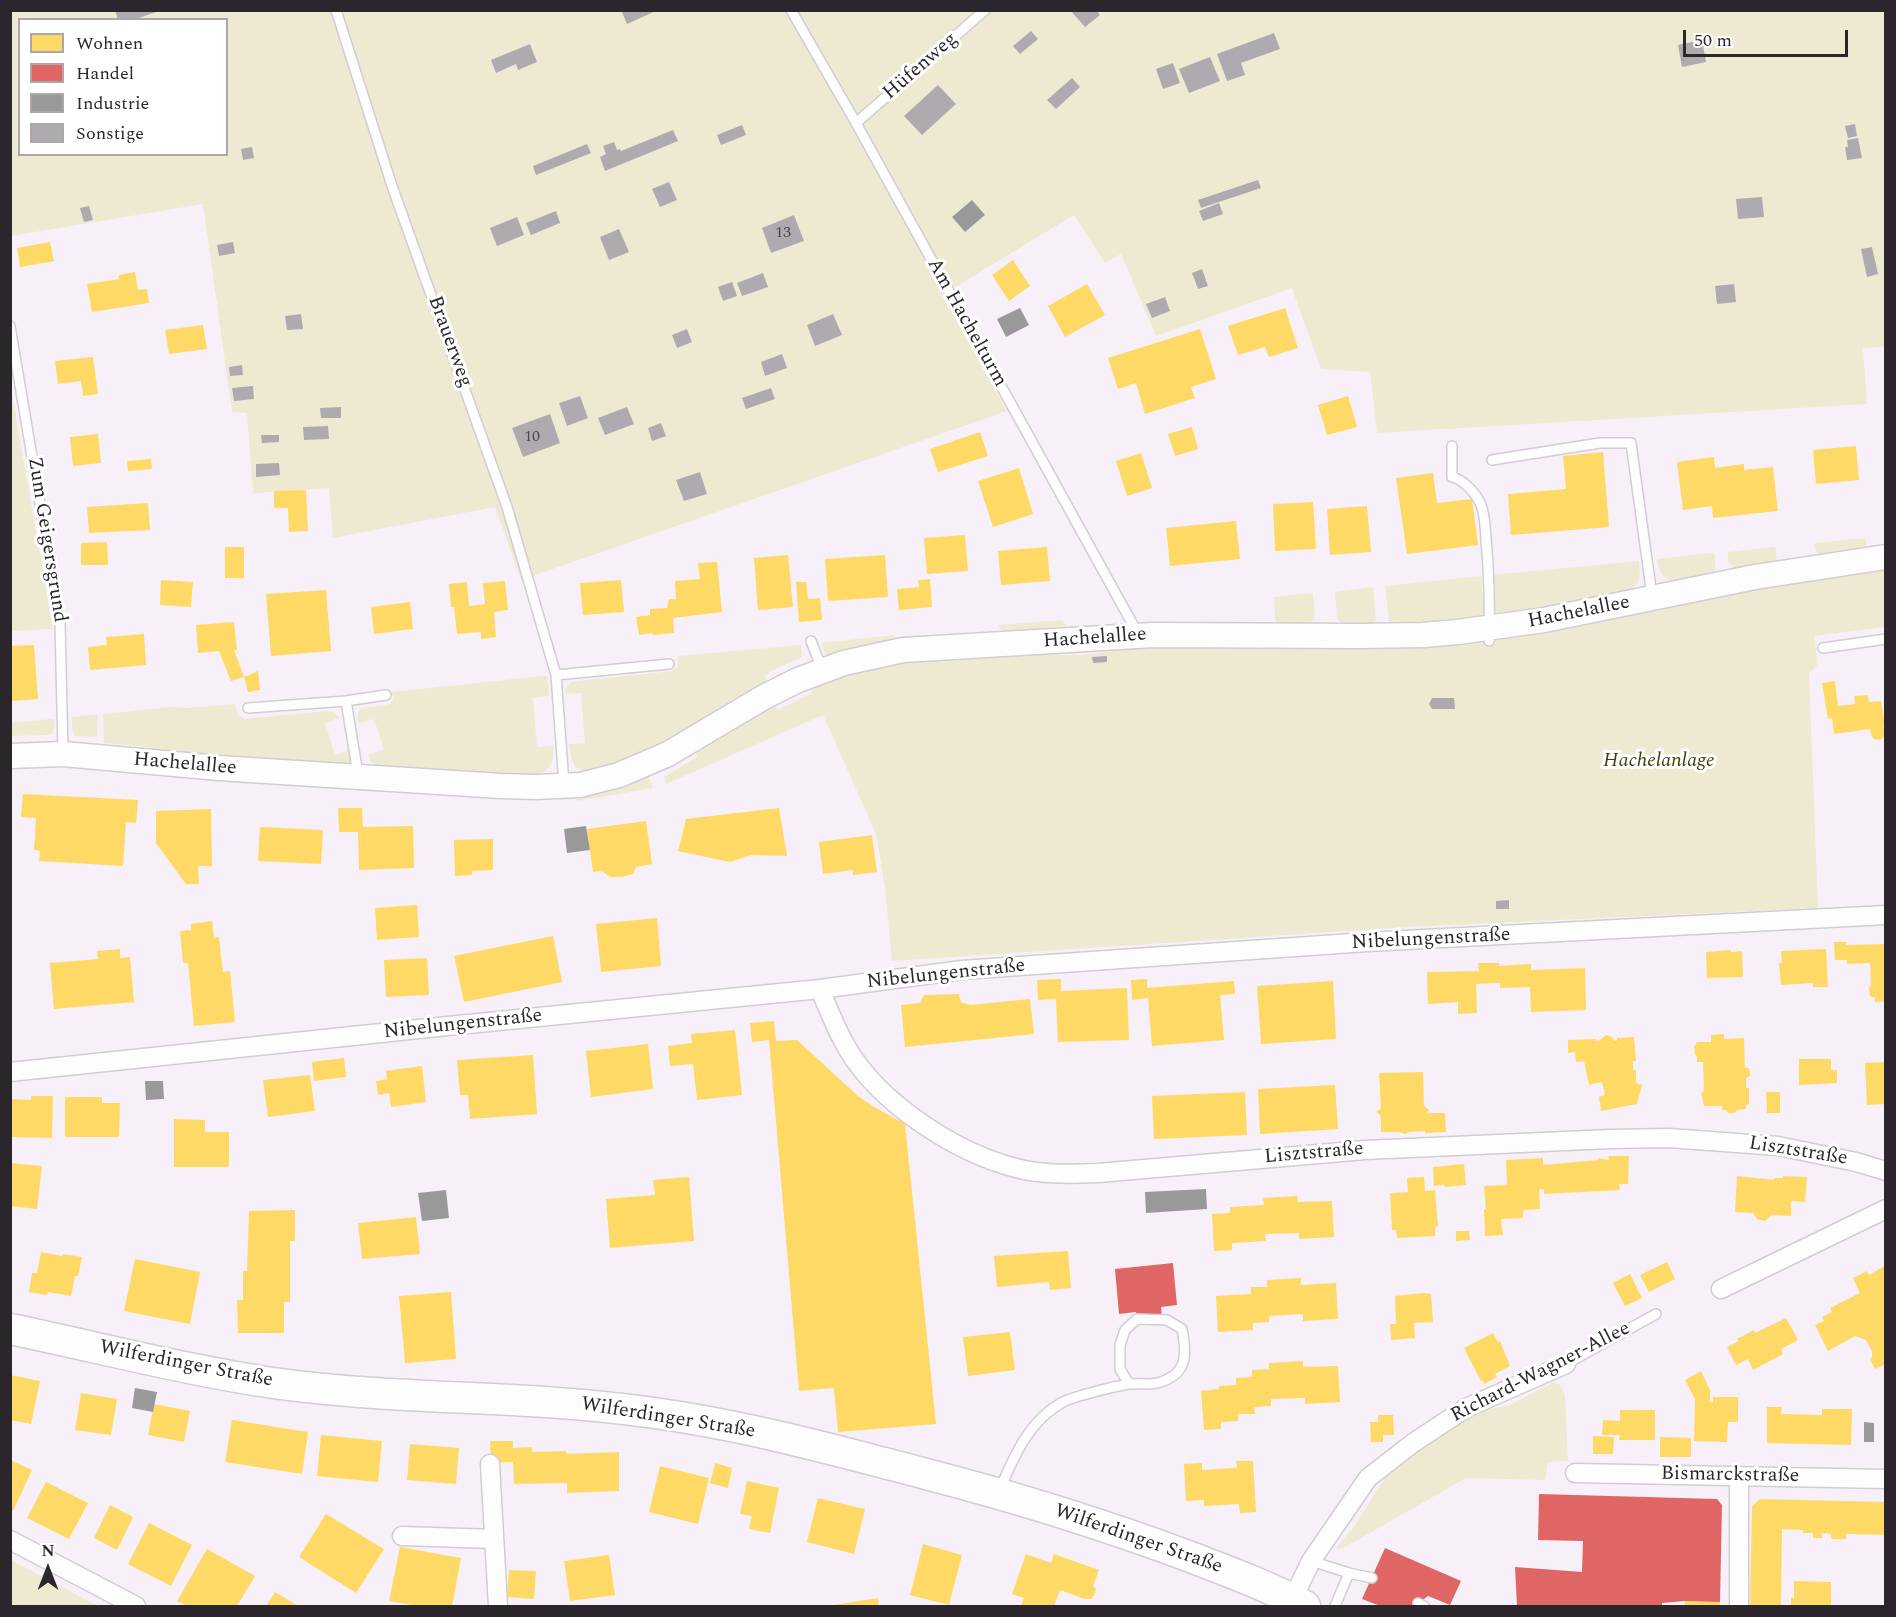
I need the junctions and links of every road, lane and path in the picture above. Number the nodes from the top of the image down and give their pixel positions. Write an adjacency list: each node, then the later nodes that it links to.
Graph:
1 (336, 10): 17 (lane, Brauerweg)
2 (792, 10): 4 (lane, Am Hachelturm)
3 (985, 10): 4 (lane, Hüfenweg)
4 (856, 123): 11 (lane, Am Hachelturm)
5 (10, 327): 22 (lane, Zum Geigersgrund)
6 (1452, 446): 10 (lane)
7 (1492, 460): 9 (lane, Hachelallee)
8 (1886, 557): 9 (street, Hachelallee)
9 (1653, 598): 10 (street, Hachelallee)
10 (1489, 635): 11 (street, Hachelallee)
11 (1139, 636): 16 (street, Hachelallee)
12 (811, 641): 16 (lane)
13 (1882, 641): 14 (lane)
14 (1823, 648)
15 (669, 664): 17 (lane)
16 (827, 668): 24 (street, Hachelallee)
17 (556, 675): 24 (lane)
18 (386, 695): 19 (lane)
19 (346, 700): 20 (lane); 23 (lane)
20 (248, 708)
21 (13, 751): 22 (street, Hachelallee)
22 (63, 754): 23 (street, Hachelallee)
23 (359, 777): 24 (street, Hachelallee)
24 (565, 786)
25 (1886, 915): 26 (street, Nibelungenstraße)
26 (820, 989): 27 (street, Nibelungenstraße); 28 (street, Lisztstraße)
27 (10, 1072)
28 (1886, 1171)
29 (1886, 1209): 30 (street)
30 (1721, 1289)
31 (1656, 1314): 33 (lane, Richard-Wagner-Allee)
32 (10, 1329): 39 (main road, Wilferdinger Straße)
33 (1566, 1364): 43 (street, Richard-Wagner-Allee)
34 (1129, 1384): 34 (lane); 39 (lane)
35 (490, 1464): 41 (street)
36 (1575, 1473): 37 (street, Bismarckstraße)
37 (1739, 1476): 38 (street, Bismarckstraße); 50 (street)
38 (1886, 1479)
39 (998, 1493): 46 (main road, Wilferdinger Straße)
40 (402, 1536): 41 (street)
41 (494, 1539): 48 (street)
42 (10, 1540): 47 (street)
43 (1311, 1561): 44 (lane); 46 (street, Richard-Wagner-Allee)
44 (1349, 1573): 45 (lane); 49 (lane)
45 (1372, 1578)
46 (1298, 1603)
47 (136, 1606)
48 (498, 1606)
49 (1335, 1606)
50 (1739, 1606)

